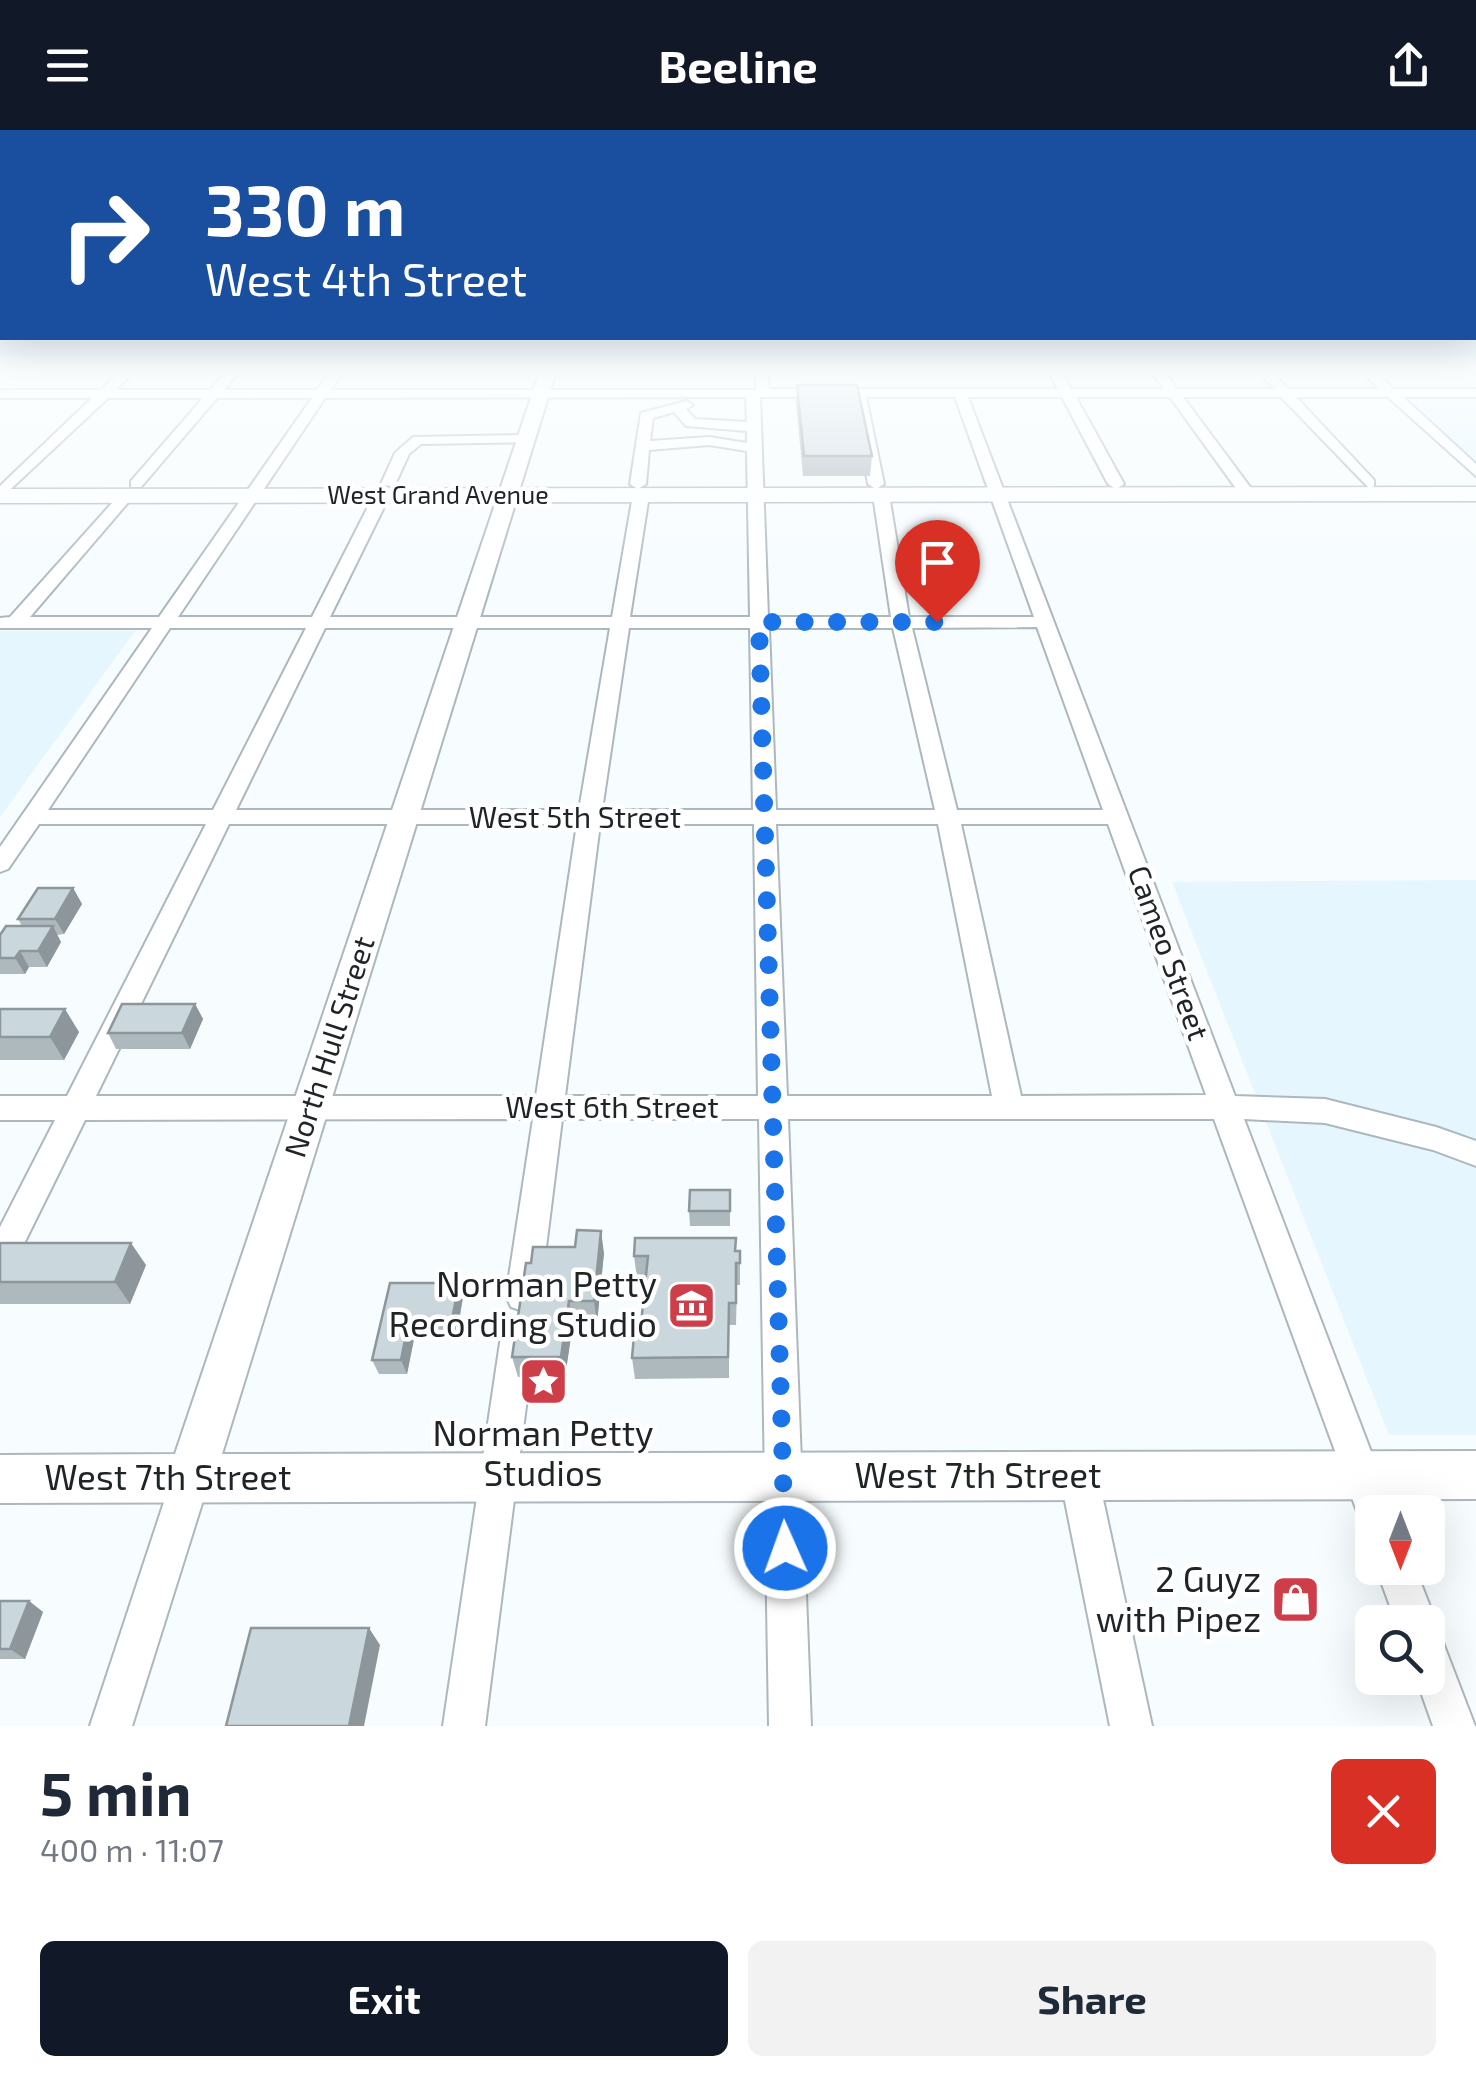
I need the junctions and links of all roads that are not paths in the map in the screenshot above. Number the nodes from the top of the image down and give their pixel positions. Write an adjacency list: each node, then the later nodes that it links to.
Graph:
1 (52, 442): 20 (street)
2 (172, 442): 23 (street)
3 (289, 442): 24 (street)
4 (412, 442): 25 (street)
5 (525, 442): 26 (main road, North Hull Street)
6 (642, 442): 15 (street)
7 (689, 442): 15 (street)
8 (754, 442): 28 (street)
9 (869, 442): 29 (street)
10 (978, 442): 21 (street, Cameo Street)
11 (1093, 442): 18 (street)
12 (1210, 442): 22 (street)
13 (1330, 442): 17 (street)
14 (1444, 442): 16 (street)
15 (641, 446): 27 (street)
16 (1476, 472)
17 (1369, 483): 19 (highway, West Grand Avenue); 22 (highway, West Grand Avenue)
18 (1116, 484): 21 (highway, West Grand Avenue); 22 (highway, West Grand Avenue)
19 (1476, 484)
20 (3, 489): 23 (highway, West Grand Avenue)
21 (996, 489): 22 (highway, West Grand Avenue); 29 (highway, West Grand Avenue); 33 (street, Cameo Street)
22 (1244, 489): 30 (highway, West Grand Avenue)
23 (131, 490): 24 (highway, West Grand Avenue); 34 (street)
24 (256, 490): 25 (highway, West Grand Avenue); 35 (street)
25 (385, 490): 26 (highway, West Grand Avenue); 36 (street)
26 (509, 490): 27 (highway, West Grand Avenue); 37 (main road, North Hull Street)
27 (640, 490): 28 (highway, West Grand Avenue); 38 (street)
28 (755, 490): 29 (highway, West Grand Avenue); 31 (street)
29 (878, 490): 32 (street)
30 (1476, 494)
31 (759, 622): 32 (street); 38 (street); 45 (street)
32 (900, 622): 33 (street); 44 (street)
33 (1045, 622): 40 (street, Cameo Street)
34 (8, 623): 35 (street)
35 (165, 623): 36 (street); 39 (street)
36 (316, 623): 37 (street); 41 (street)
37 (466, 623): 38 (street); 42 (main road, North Hull Street)
38 (618, 623): 43 (street)
39 (32, 817): 41 (street, West 5th Street); 46 (street)
40 (1118, 817): 44 (street, West 5th Street); 48 (street, Cameo Street)
41 (220, 818): 42 (street, West 5th Street); 50 (street)
42 (404, 818): 43 (street, West 5th Street); 51 (main road, North Hull Street)
43 (589, 818): 45 (street, West 5th Street); 52 (street)
44 (948, 818): 45 (street, West 5th Street); 47 (street)
45 (765, 819): 53 (street)
46 (0, 864)
47 (1010, 1107): 48 (street, West 6th Street); 53 (street, West 6th Street)
48 (1225, 1107): 54 (street, West 6th Street); 62 (street, Cameo Street)
49 (0, 1108): 50 (street, West 6th Street)
50 (73, 1108): 51 (street, West 6th Street); 55 (street)
51 (310, 1108): 52 (street, West 6th Street); 61 (main road, North Hull Street)
52 (547, 1108): 53 (street, West 6th Street); 58 (street)
53 (773, 1108): 59 (street)
54 (1476, 1154)
55 (0, 1260)
56 (1476, 1475): 62 (main road, West 7th Street)
57 (1079, 1476): 59 (main road, West 7th Street); 62 (main road, West 7th Street); 67 (street)
58 (500, 1477): 59 (main road, West 7th Street); 61 (main road, West 7th Street); 65 (street)
59 (783, 1477): 66 (street)
60 (0, 1478): 61 (main road, West 7th Street)
61 (190, 1478): 64 (street, North Hull Street)
62 (1368, 1494)
63 (1443, 1695): 68 (street)
64 (110, 1726)
65 (464, 1726)
66 (790, 1726)
67 (1132, 1726)
68 (1454, 1726)

